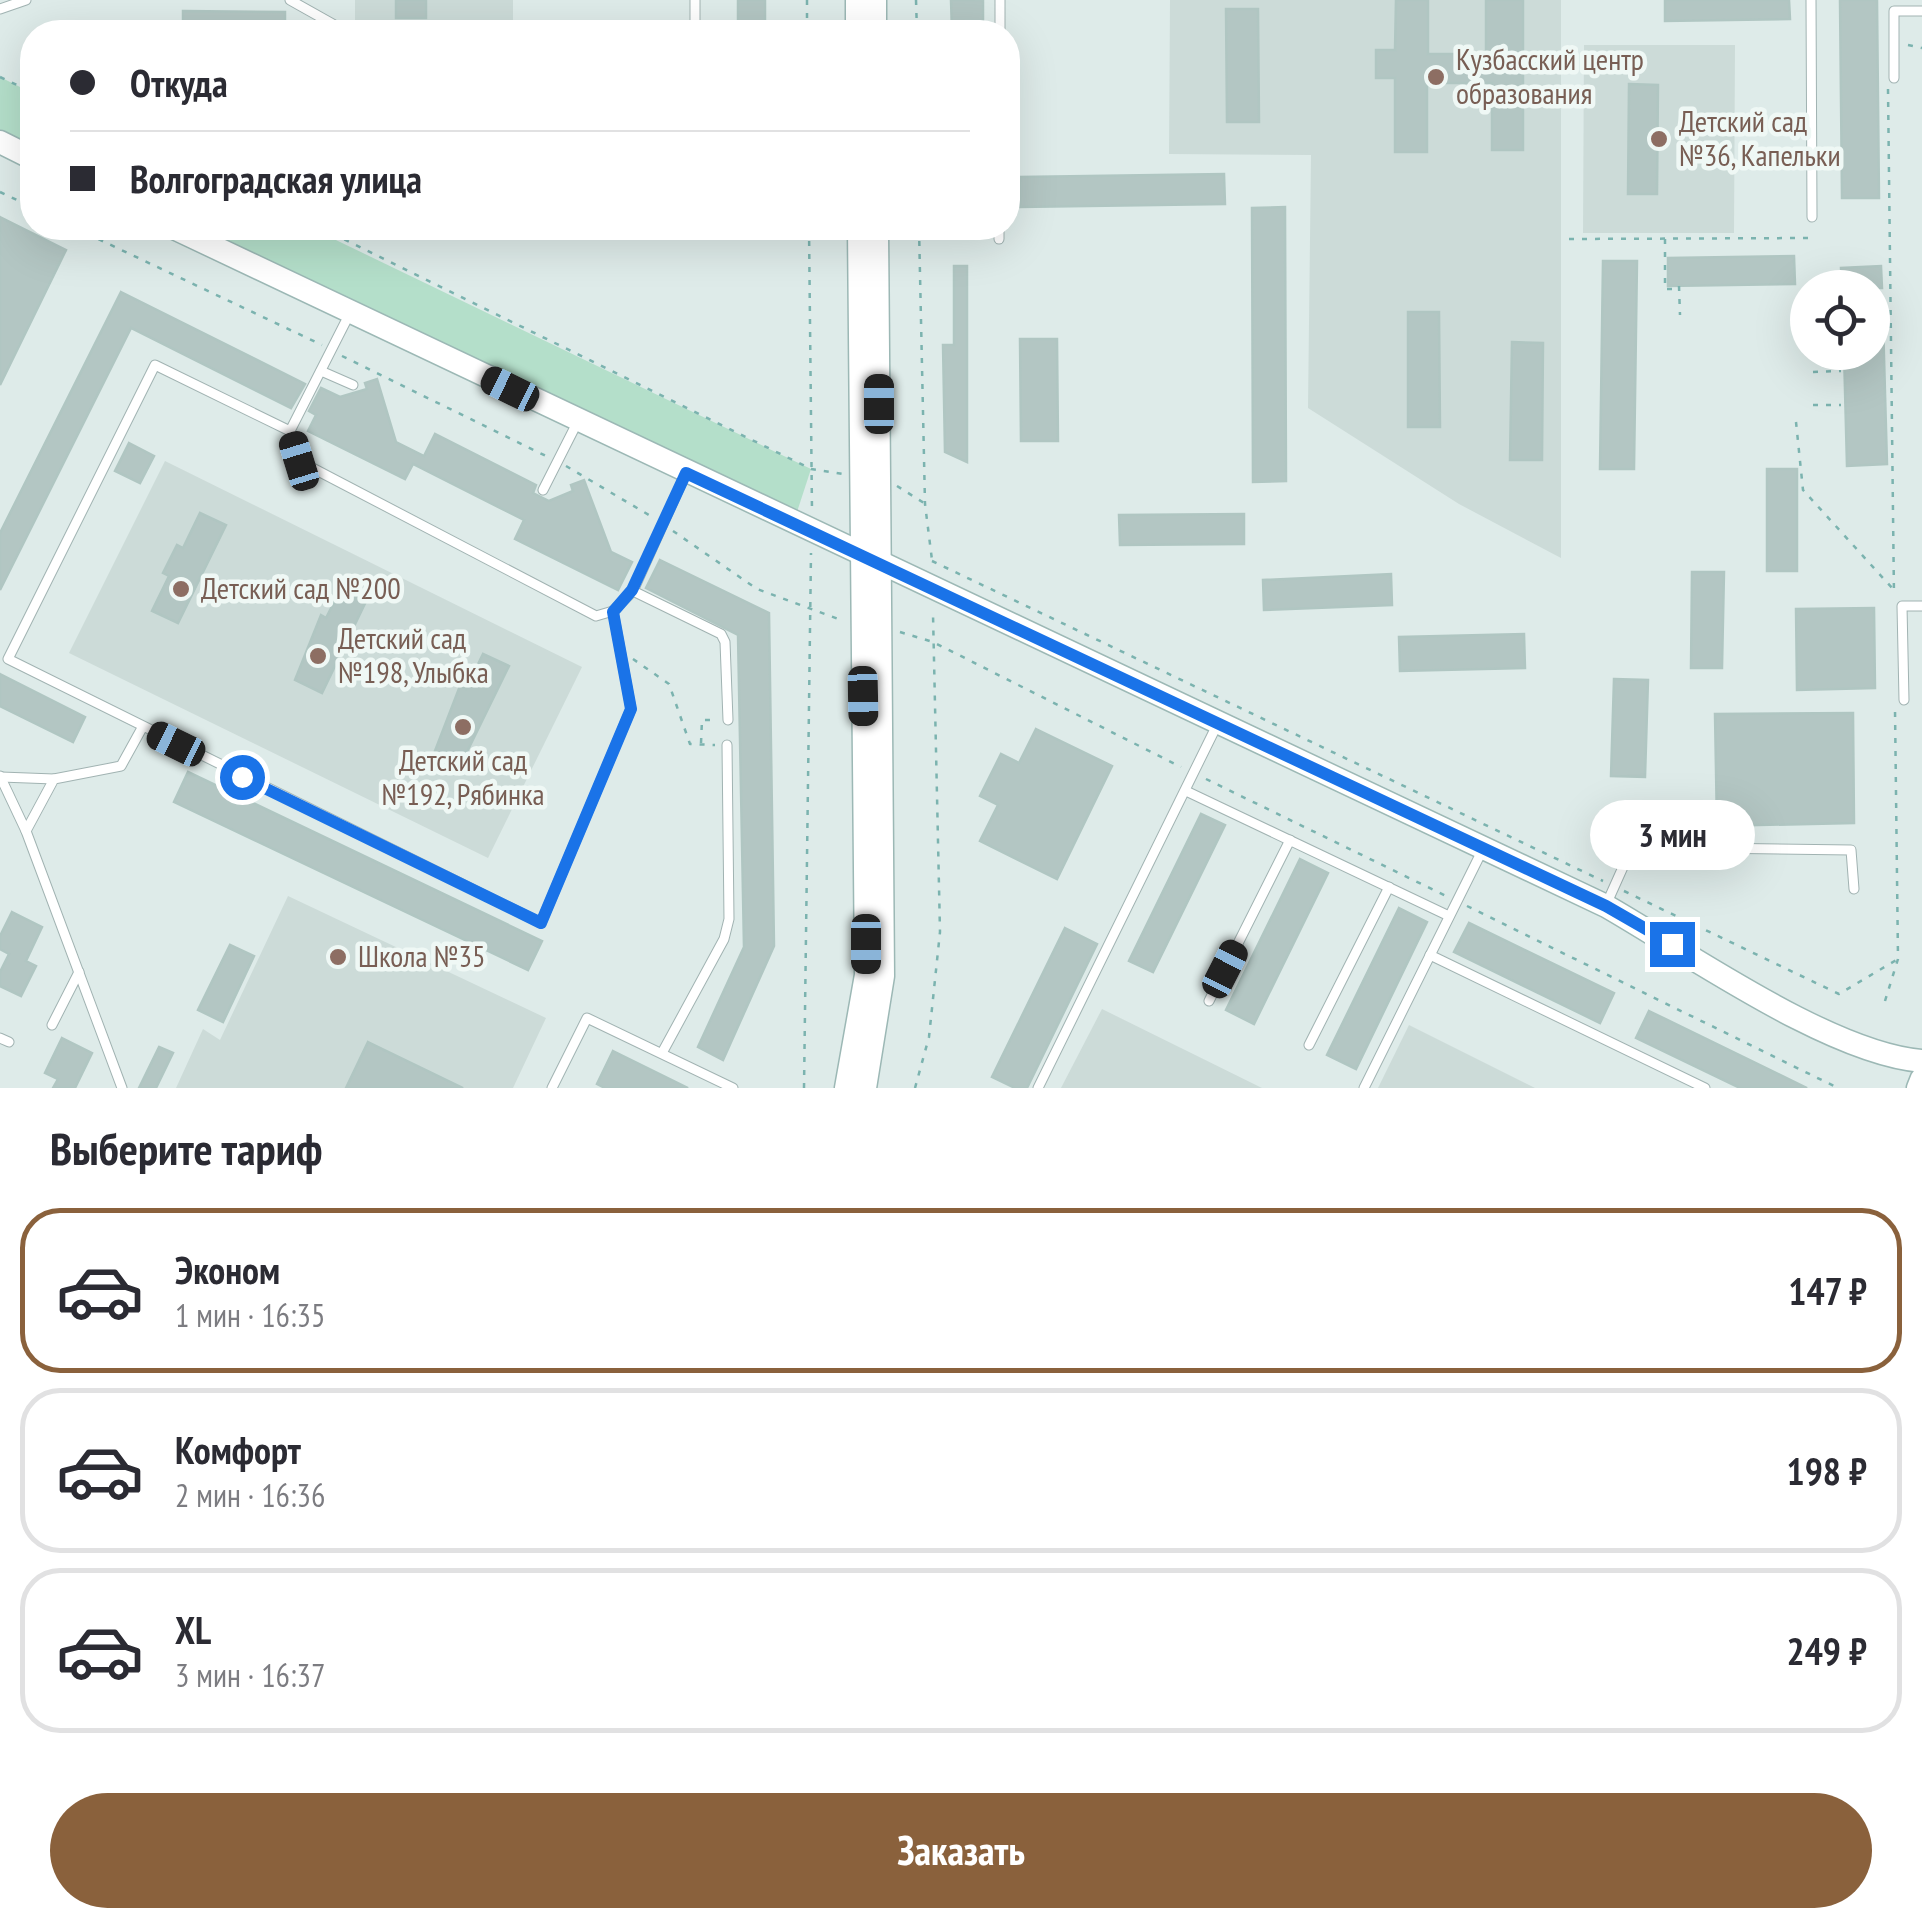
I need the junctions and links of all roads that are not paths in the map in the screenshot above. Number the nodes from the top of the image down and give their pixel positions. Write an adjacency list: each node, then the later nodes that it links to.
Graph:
1 (26, 0): 4 (lane)
2 (290, 0): 6 (lane)
3 (1811, 0): 8 (lane)
4 (0, 8)
5 (1922, 11): 7 (lane)
6 (326, 20)
7 (1891, 82)
8 (1812, 218)
9 (199, 240): 12 (main road)
10 (860, 240): 19 (main road)
11 (877, 240): 19 (main road)
12 (350, 313): 13 (lane); 15 (main road)
13 (321, 371): 14 (lane); 16 (lane)
14 (353, 384)
15 (578, 421): 17 (main road); 18 (lane)
16 (290, 432): 22 (lane); 26 (lane)
17 (686, 473): 19 (main road); 20 (lane)
18 (543, 490)
19 (873, 561): 25 (main road); 49 (main road); 50 (main road)
20 (632, 590): 22 (lane); 24 (lane)
21 (1922, 606): 23 (lane)
22 (613, 612): 26 (lane)
23 (1900, 702)
24 (728, 720)
25 (1218, 722): 30 (lane); 33 (main road)
26 (142, 728): 29 (lane)
27 (726, 745): 43 (lane)
28 (0, 777): 29 (lane); 31 (lane)
29 (54, 779): 31 (lane)
30 (1186, 791): 32 (lane); 51 (lane)
31 (26, 831): 39 (lane)
32 (1290, 840): 34 (lane); 40 (lane)
33 (1483, 848): 36 (main road); 37 (lane)
34 (1389, 888): 37 (lane); 42 (lane)
35 (1854, 889): 36 (lane)
36 (1610, 896): 44 (main road)
37 (1450, 916): 38 (lane)
38 (1430, 955): 52 (lane); 53 (lane)
39 (79, 972): 41 (lane); 46 (lane)
40 (1209, 1001)
41 (52, 1025)
42 (1309, 1044)
43 (662, 1053): 47 (lane); 48 (lane)
44 (1922, 1061)
45 (1922, 1078): 54 (main road)
46 (122, 1088)
47 (552, 1088)
48 (733, 1088)
49 (846, 1088)
50 (866, 1088)
51 (1038, 1088)
52 (1364, 1088)
53 (1705, 1088)
54 (1918, 1088)

